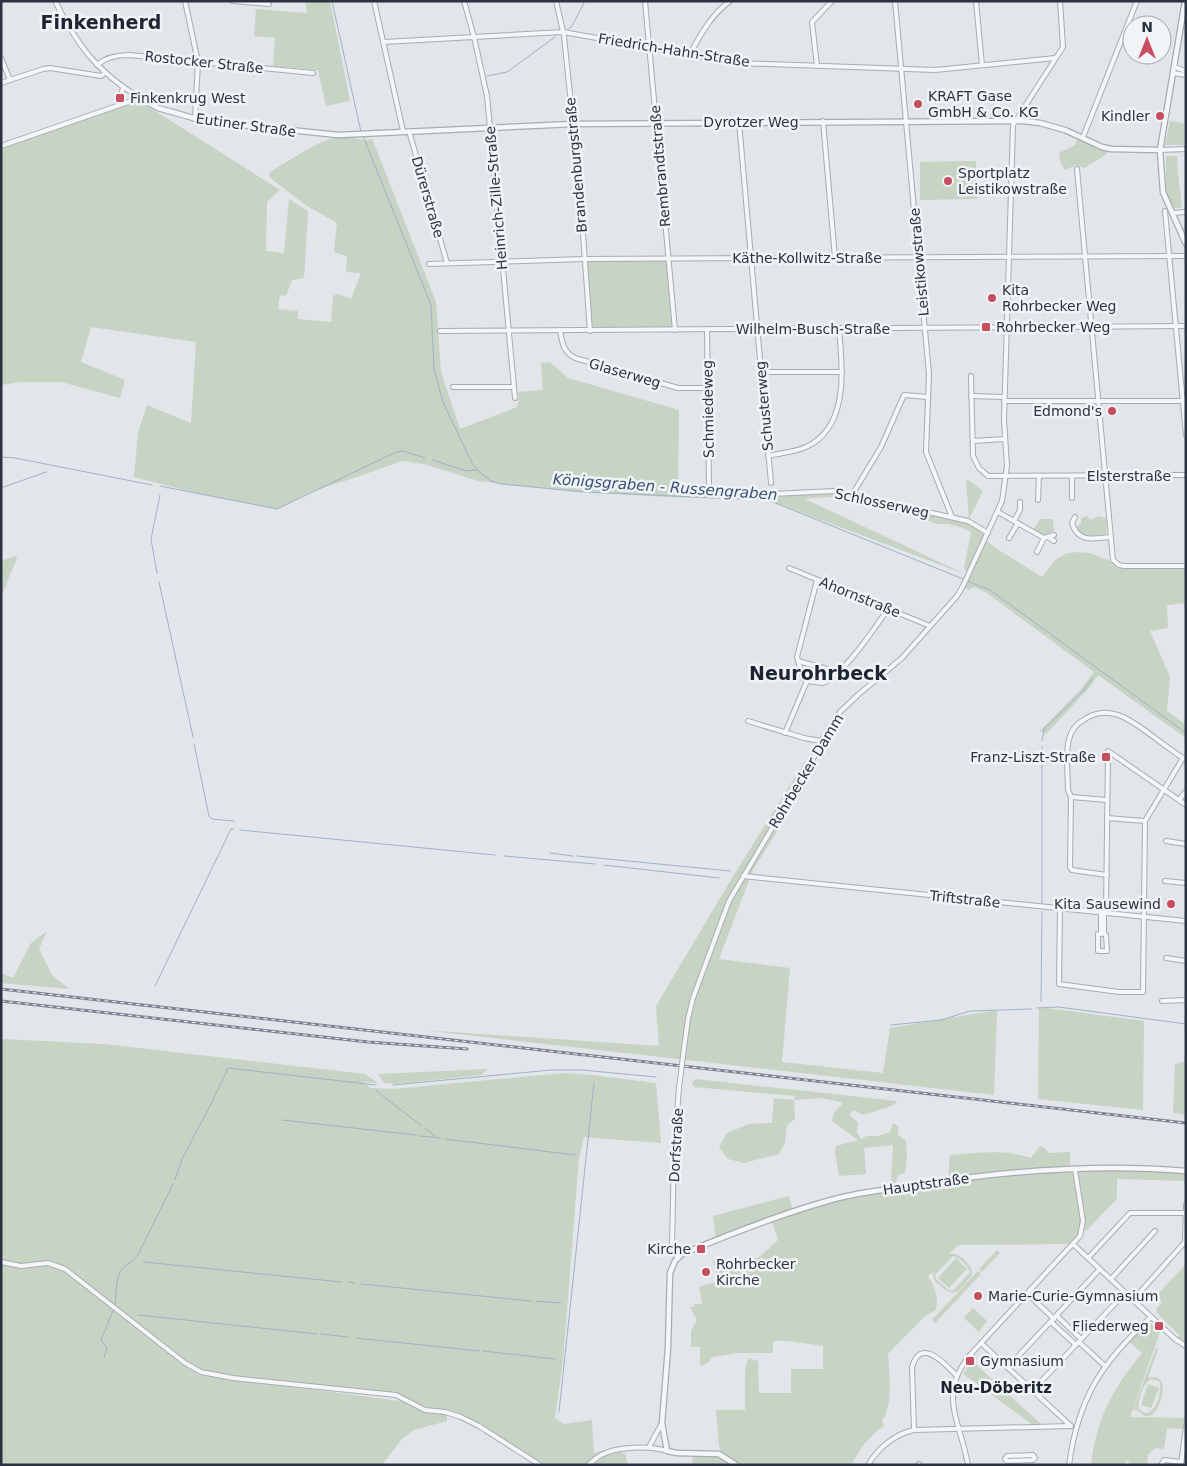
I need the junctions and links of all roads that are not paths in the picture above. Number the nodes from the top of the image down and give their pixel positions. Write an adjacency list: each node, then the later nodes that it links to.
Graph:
1 (54, 1): 25 (street, Eutiner Straße)
2 (185, 1): 24 (street)
3 (232, 1): 15 (street)
4 (374, 1): 19 (street, Dürerstraße)
5 (464, 1): 18 (street, Heinrich-Zille-Straße)
6 (556, 1): 17 (street, Brandenburgstraße)
7 (644, 1): 20 (street, Rembrandtstraße)
8 (730, 1): 21 (street)
9 (832, 1): 27 (street)
10 (895, 1): 29 (street, Leistikowstraße)
11 (976, 1): 26 (street)
12 (1060, 1): 23 (street)
13 (1137, 1): 50 (street)
14 (1185, 1): 16 (street)
15 (268, 4)
16 (1185, 12): 28 (street)
17 (563, 32): 18 (street, Friedrich-Hahn-Straße); 20 (street, Friedrich-Hahn-Straße); 46 (street, Brandenburgstraße)
18 (474, 37): 19 (street, Friedrich-Hahn-Straße); 47 (street, Heinrich-Zille-Straße)
19 (384, 42): 48 (street, Dürerstraße)
20 (649, 46): 21 (street, Friedrich-Hahn-Straße); 45 (street, Rembrandtstraße)
21 (690, 54): 27 (street, Friedrich-Hahn-Straße)
22 (1, 58): 35 (street)
23 (1055, 58): 26 (street, Friedrich-Hahn-Straße); 43 (street)
24 (198, 62): 25 (street, Rostocker Straße); 32 (street, Rostocker Straße); 40 (street)
25 (96, 65): 31 (street, Eutiner Straße)
26 (982, 65): 29 (street, Friedrich-Hahn-Straße)
27 (817, 66): 29 (street, Friedrich-Hahn-Straße)
28 (1174, 67): 30 (street); 33 (street)
29 (901, 68): 42 (street, Leistikowstraße)
30 (1186, 71)
31 (106, 73): 35 (street); 37 (street, Eutiner Straße)
32 (313, 73)
33 (1172, 73): 34 (street); 53 (street)
34 (1186, 75)
35 (10, 80): 36 (street)
36 (1, 83)
37 (123, 88): 38 (street, Eutiner Straße); 39 (street)
38 (140, 98): 39 (street); 40 (street, Eutiner Straße)
39 (122, 104): 51 (street)
40 (195, 119): 49 (street, Eutiner Straße)
41 (823, 121): 42 (street, Dyrotzer Weg); 44 (street, Dyrotzer Weg); 64 (street)
42 (906, 121): 43 (street, Dyrotzer Weg); 65 (street, Leistikowstraße)
43 (1015, 121): 50 (street, Dyrotzer Weg); 61 (street)
44 (739, 122): 45 (street, Dyrotzer Weg); 63 (street, Schusterweg)
45 (656, 123): 46 (street, Dyrotzer Weg); 67 (street, Rembrandtstraße)
46 (573, 124): 47 (street, Dyrotzer Weg); 66 (street, Brandenburgstraße)
47 (490, 127): 48 (street, Dyrotzer Weg); 68 (street, Heinrich-Zille-Straße)
48 (406, 131): 49 (street, Dyrotzer Weg); 69 (street, Dürerstraße)
49 (338, 135)
50 (1083, 136): 53 (street, Dyrotzer Weg)
51 (1, 146)
52 (1186, 149): 53 (street)
53 (1160, 150): 57 (street)
54 (1077, 169): 62 (street)
55 (1165, 211): 59 (street)
56 (1186, 212): 57 (street)
57 (1172, 213): 58 (street)
58 (1186, 244)
59 (1169, 256): 60 (street, Käthe-Kollwitz-Straße); 62 (street, Käthe-Kollwitz-Straße); 71 (street)
60 (1186, 256)
61 (1008, 257): 62 (street, Käthe-Kollwitz-Straße); 65 (street, Käthe-Kollwitz-Straße); 73 (street)
62 (1084, 257): 74 (street)
63 (752, 258): 64 (street, Käthe-Kollwitz-Straße); 67 (street, Käthe-Kollwitz-Straße); 77 (street, Schusterweg)
64 (835, 258): 65 (street, Käthe-Kollwitz-Straße)
65 (918, 258): 76 (street, Leistikowstraße)
66 (584, 259): 67 (street, Käthe-Kollwitz-Straße); 68 (street, Käthe-Kollwitz-Straße); 83 (street, Brandenburgstraße)
67 (668, 259): 80 (street, Rembrandtstraße)
68 (502, 260): 69 (street, Käthe-Kollwitz-Straße); 78 (street, Heinrich-Zille-Straße)
69 (447, 262): 70 (street, Käthe-Kollwitz-Straße)
70 (429, 264)
71 (1174, 326): 72 (street, Wilhelm-Busch-Straße); 74 (street, Wilhelm-Busch-Straße); 95 (street)
72 (1186, 326)
73 (1006, 327): 74 (street, Wilhelm-Busch-Straße); 76 (street, Wilhelm-Busch-Straße); 93 (street)
74 (1091, 327): 94 (street)
75 (838, 328): 76 (street, Wilhelm-Busch-Straße); 77 (street, Wilhelm-Busch-Straße); 85 (street)
76 (925, 328): 92 (street, Leistikowstraße)
77 (758, 329): 81 (street, Wilhelm-Busch-Straße); 84 (street, Schusterweg)
78 (508, 330): 79 (street, Wilhelm-Busch-Straße); 82 (street, Wilhelm-Busch-Straße); 87 (street, Heinrich-Zille-Straße)
79 (560, 330): 83 (street, Wilhelm-Busch-Straße); 89 (street, Glaserweg)
80 (675, 330): 81 (street, Wilhelm-Busch-Straße); 83 (street, Wilhelm-Busch-Straße)
81 (707, 330): 89 (street, Schmiedeweg)
82 (440, 331)
83 (590, 331)
84 (761, 372): 85 (street); 99 (street, Schusterweg)
85 (842, 372): 99 (street)
86 (971, 376): 90 (street, Elsterstraße)
87 (513, 386): 88 (street); 91 (street, Heinrich-Zille-Straße)
88 (453, 387)
89 (708, 388): 106 (street, Schmiedeweg)
90 (971, 396): 93 (street); 98 (street, Elsterstraße)
91 (514, 398)
92 (927, 398): 108 (street); 114 (street, Leistikowstraße)
93 (1004, 399): 94 (street); 97 (street)
94 (1098, 401): 95 (street); 103 (street)
95 (1184, 401): 96 (street)
96 (1186, 435)
97 (1005, 439): 98 (street); 104 (street)
98 (973, 441): 104 (street, Elsterstraße)
99 (768, 456): 105 (street, Schusterweg)
100 (1186, 475): 103 (street, Elsterstraße)
101 (1038, 476): 102 (street, Elsterstraße); 104 (street, Elsterstraße); 110 (street)
102 (1072, 476): 103 (street, Elsterstraße); 109 (street, Elsterstraße)
103 (1105, 476): 118 (street)
104 (1007, 477): 112 (street)
105 (771, 483)
106 (709, 488)
107 (772, 494): 108 (street, Schlosserweg)
108 (852, 496): 114 (street, Schlosserweg)
109 (1072, 498)
110 (1038, 500)
111 (1020, 502): 115 (street)
112 (998, 512): 115 (street); 116 (street)
113 (1075, 517): 118 (street)
114 (952, 518): 116 (street, Schlosserweg)
115 (1016, 522): 119 (street); 120 (street)
116 (988, 534): 127 (street, Rohrbecker Damm)
117 (1054, 535): 120 (street)
118 (1111, 536): 123 (street)
119 (1009, 538)
120 (1046, 538): 121 (street); 122 (street)
121 (1054, 541)
122 (1037, 552)
123 (1186, 566)
124 (789, 568): 125 (street, Ahornstraße)
125 (817, 580): 126 (street, Ahornstraße); 128 (street)
126 (888, 609): 127 (street, Ahornstraße); 129 (street)
127 (930, 626): 133 (street, Rohrbecker Damm)
128 (798, 661): 129 (street); 130 (street)
129 (838, 672): 130 (street)
130 (807, 681): 132 (street)
131 (748, 721): 132 (street)
132 (785, 733): 133 (street)
133 (821, 741): 145 (street, Rohrbecker Damm)
134 (1164, 790): 136 (street); 137 (street); 138 (street); 141 (street)
135 (1186, 791): 138 (street)
136 (1071, 797): 137 (street); 144 (street)
137 (1107, 800): 140 (street)
138 (1179, 800): 139 (street)
139 (1186, 805)
140 (1107, 818): 141 (street); 144 (street)
141 (1145, 821): 150 (street)
142 (1166, 841): 143 (street)
143 (1186, 844)
144 (1107, 875): 149 (street)
145 (743, 876): 148 (street, Triftstraße); 163 (street, Dorfstraße, bridge)
146 (1165, 881): 147 (street)
147 (1186, 883)
148 (1060, 908): 149 (street, Triftstraße); 150 (street)
149 (1104, 913): 150 (street, Triftstraße); 152 (street)
150 (1145, 917): 151 (street, Triftstraße)
151 (1186, 921)
152 (1102, 934)
153 (1166, 958): 154 (street)
154 (1186, 961)
155 (1186, 1000): 156 (street)
156 (1162, 1001)
157 (1075, 1170): 158 (street, Hauptstraße); 162 (street); 163 (street, Hauptstraße)
158 (1186, 1172)
159 (1186, 1205): 160 (street)
160 (1186, 1213): 164 (street); 170 (street)
161 (1155, 1231): 167 (street)
162 (1074, 1245): 164 (street); 169 (street)
163 (678, 1258): 180 (street)
164 (1088, 1258): 166 (street)
165 (1, 1262): 189 (street)
166 (1100, 1269): 167 (street); 172 (street)
167 (1111, 1279): 168 (street)
168 (1125, 1293): 170 (street); 173 (street)
169 (1028, 1294): 172 (street); 174 (street)
170 (1133, 1300): 171 (street)
171 (1151, 1317): 175 (street); 176 (street)
172 (1054, 1319): 173 (street); 173 (street); 177 (street)
173 (1078, 1342): 176 (street); 179 (street)
174 (982, 1343): 177 (street); 178 (street)
175 (1186, 1346)
176 (1104, 1366): 183 (street)
177 (1008, 1367): 179 (street)
178 (957, 1376): 184 (street); 185 (street)
179 (1032, 1390): 181 (street)
180 (662, 1422): 186 (street); 187 (street)
181 (1070, 1426): 183 (street); 184 (street)
182 (1186, 1426): 188 (street)
183 (1076, 1428): 194 (street)
184 (960, 1429): 185 (street); 193 (street)
185 (914, 1430): 192 (street)
186 (649, 1447): 187 (street); 190 (street)
187 (667, 1451): 191 (street)
188 (1181, 1463): 195 (street)
189 (540, 1465)
190 (588, 1465)
191 (736, 1465)
192 (868, 1465)
193 (968, 1465)
194 (1069, 1465)
195 (1161, 1465)

